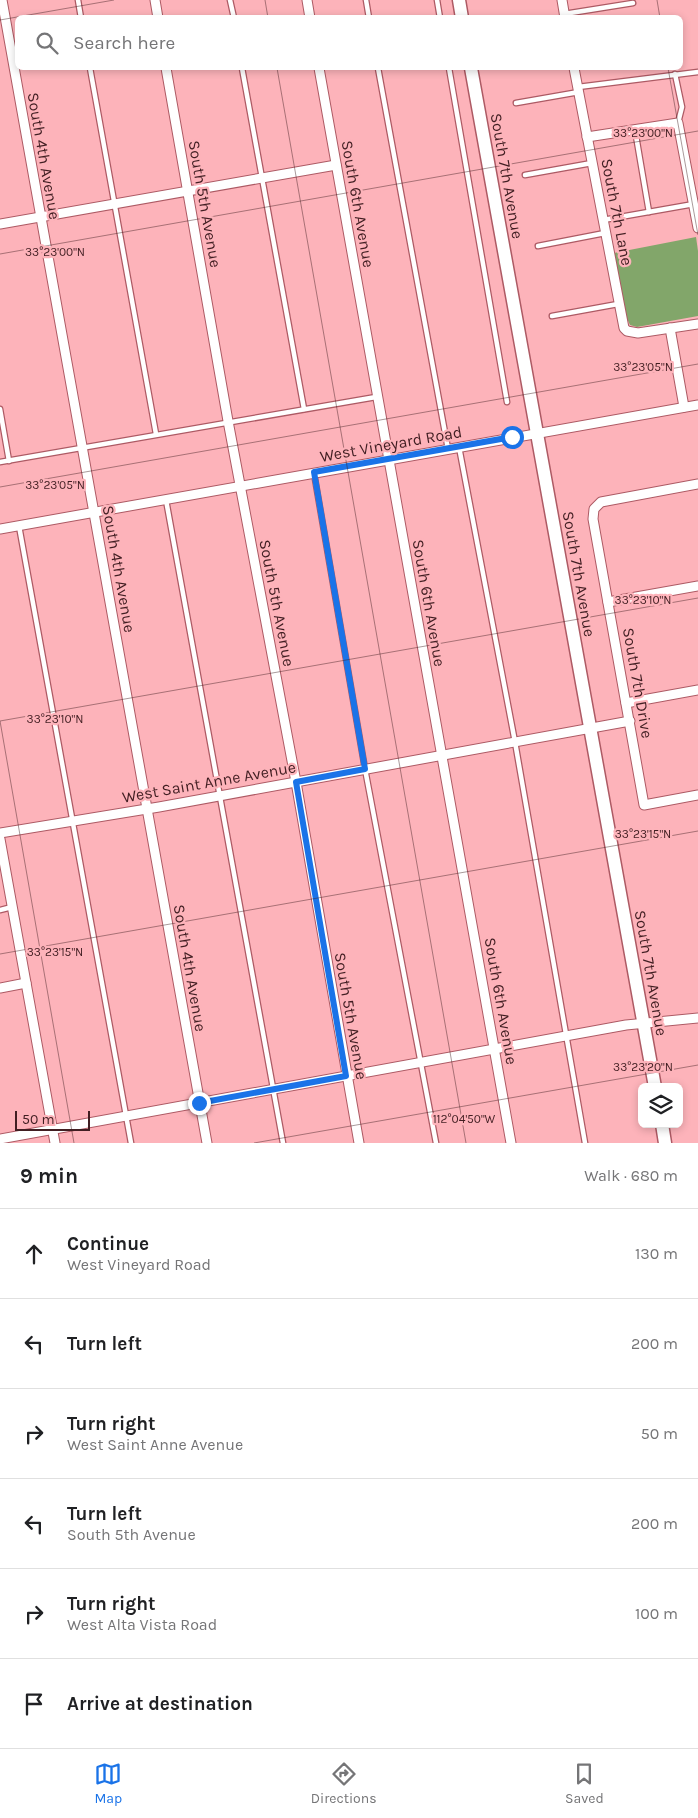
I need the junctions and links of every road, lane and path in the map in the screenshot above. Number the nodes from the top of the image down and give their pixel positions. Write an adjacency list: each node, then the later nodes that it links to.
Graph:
1 (2, 0): 43 (street, South 4th Avenue)
2 (78, 0): 11 (lane)
3 (155, 0): 12 (street)
4 (230, 0): 13 (lane)
5 (307, 0): 14 (street)
6 (366, 0): 15 (lane)
7 (437, 0): 16 (lane)
8 (459, 0): 17 (main road)
9 (562, 0): 18 (street)
10 (633, 3): 19 (lane)
11 (80, 15)
12 (158, 15)
13 (233, 15)
14 (310, 15)
15 (368, 15)
16 (440, 15)
17 (462, 15)
18 (565, 15)
19 (570, 15)
20 (90, 70): 40 (lane)
21 (166, 70): 39 (street, South 5th Avenue)
22 (242, 70): 38 (lane)
23 (319, 70): 36 (street, South 6th Avenue)
24 (378, 70): 64 (lane)
25 (449, 70): 54 (lane)
26 (471, 70): 60 (main road, South 7th Avenue)
27 (574, 70): 30 (street, South 7th Lane)
28 (698, 72): 29 (lane)
29 (675, 74): 30 (lane); 32 (lane)
30 (579, 90): 31 (lane); 34 (street, South 7th Lane)
31 (516, 103)
32 (678, 123): 33 (street); 41 (street)
33 (635, 129): 34 (street); 42 (lane)
34 (587, 137): 35 (street, South 7th Lane)
35 (592, 163): 37 (lane); 44 (street, South 7th Lane)
36 (336, 165): 38 (street); 53 (street, South 6th Avenue)
37 (525, 175)
38 (262, 178): 39 (street); 58 (lane)
39 (188, 192): 40 (street); 59 (street, South 5th Avenue)
40 (114, 204): 43 (street); 61 (lane)
41 (694, 204): 42 (lane); 46 (street)
42 (649, 212): 44 (lane)
43 (40, 217): 45 (street); 63 (street, South 4th Avenue)
44 (603, 220): 47 (street, South 7th Lane)
45 (0, 224)
46 (698, 228)
47 (605, 233): 48 (lane); 49 (street, South 7th Lane)
48 (538, 246)
49 (618, 304): 50 (lane); 52 (street, South 7th Lane)
50 (552, 316)
51 (698, 324): 52 (street)
52 (670, 328): 56 (street)
53 (376, 397): 58 (lane); 65 (street, South 6th Avenue)
54 (507, 402)
55 (698, 405): 56 (street, West Vineyard Road)
56 (684, 407): 60 (street, West Vineyard Road)
57 (0, 409): 66 (lane)
58 (304, 409): 59 (lane)
59 (228, 421): 61 (lane); 70 (street, South 5th Avenue)
60 (537, 432): 62 (street, West Vineyard Road); 80 (main road, South 7th Avenue)
61 (156, 434): 63 (lane)
62 (459, 447): 64 (street, West Vineyard Road); 81 (lane)
63 (82, 448): 66 (lane); 72 (street, South 4th Avenue)
64 (448, 449): 65 (street, West Vineyard Road)
65 (388, 460): 68 (street, West Vineyard Road); 82 (street, South 6th Avenue)
66 (9, 461): 67 (lane)
67 (0, 462)
68 (314, 472): 70 (street, West Vineyard Road); 83 (lane)
69 (698, 484): 76 (street, South 7th Drive)
70 (240, 485): 71 (street, West Vineyard Road); 84 (street, South 5th Avenue)
71 (166, 499): 72 (street, West Vineyard Road); 86 (lane)
72 (93, 512): 73 (street, West Vineyard Road); 87 (street, South 4th Avenue)
73 (19, 526): 74 (street, West Vineyard Road); 88 (lane)
74 (0, 530)
75 (698, 586): 76 (street)
76 (608, 602): 78 (street, South 7th Drive)
77 (698, 690): 78 (street)
78 (626, 703): 79 (street, South 7th Drive)
79 (630, 721): 80 (street, West Saint Anne Avenue); 85 (street, South 7th Drive)
80 (589, 728): 81 (street, West Saint Anne Avenue); 96 (main road, South 7th Avenue)
81 (515, 742): 82 (street, West Saint Anne Avenue); 97 (lane)
82 (442, 755): 83 (street, West Saint Anne Avenue); 98 (street, South 6th Avenue)
83 (365, 769): 84 (street, West Saint Anne Avenue); 99 (lane)
84 (296, 782): 86 (street, West Saint Anne Avenue); 100 (street, South 5th Avenue)
85 (698, 795)
86 (219, 796): 87 (street, West Saint Anne Avenue); 102 (lane)
87 (147, 809): 88 (street, West Saint Anne Avenue); 103 (street, South 4th Avenue)
88 (73, 821): 89 (street, West Saint Anne Avenue); 104 (lane)
89 (0, 833)
90 (0, 839): 91 (street)
91 (12, 907): 92 (lane); 93 (street)
92 (0, 910)
93 (26, 983): 94 (street); 106 (street)
94 (0, 988)
95 (698, 1018): 96 (street)
96 (643, 1022): 97 (street); 101 (main road, South 7th Avenue)
97 (566, 1038): 98 (street); 115 (lane)
98 (494, 1050): 99 (street); 114 (street, South 6th Avenue)
99 (422, 1062): 100 (street); 113 (lane)
100 (346, 1076): 102 (street); 112 (street, South 5th Avenue)
101 (654, 1083)
102 (273, 1089): 103 (street); 111 (lane)
103 (199, 1103): 104 (street); 110 (street, South 4th Avenue)
104 (126, 1116): 106 (street); 109 (lane)
105 (663, 1128): 116 (main road)
106 (52, 1129): 107 (street); 108 (street)
107 (0, 1139)
108 (55, 1143)
109 (131, 1143)
110 (207, 1143)
111 (283, 1143)
112 (359, 1143)
113 (436, 1143)
114 (511, 1143)
115 (585, 1143)
116 (665, 1143)

